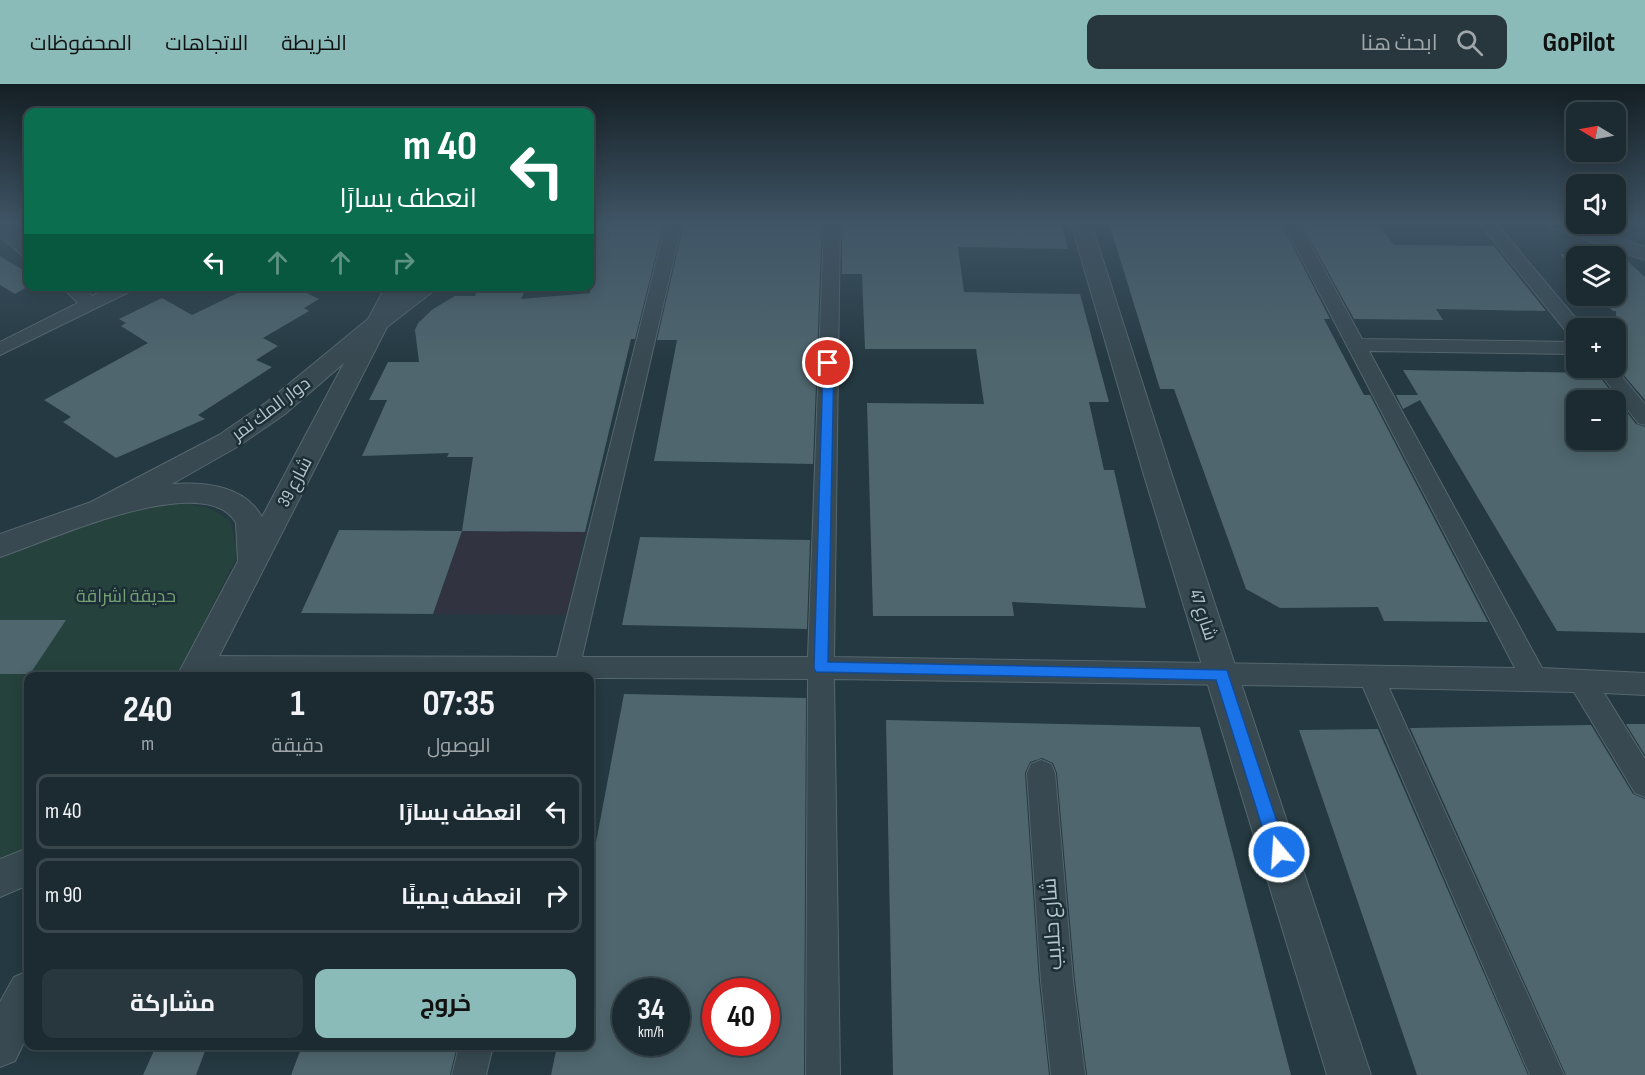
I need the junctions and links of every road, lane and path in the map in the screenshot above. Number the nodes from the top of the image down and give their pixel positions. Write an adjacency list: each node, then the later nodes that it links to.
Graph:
1 (663, 269): 22 (street)
2 (831, 269): 21 (street)
3 (1095, 269): 24 (street, شارع 47)
4 (1316, 269): 13 (street)
5 (1525, 269): 11 (street)
6 (76, 291): 10 (street)
7 (117, 291): 10 (street)
8 (394, 291): 12 (street, شارع 39)
9 (422, 291): 12 (street, دوار المك نمر)
10 (90, 304): 15 (street)
11 (1566, 319)
12 (379, 322): 18 (street, دوار المك نمر); 20 (street, شارع 39)
13 (1358, 345): 14 (street); 26 (street)
14 (1566, 348)
15 (0, 349)
16 (1613, 378): 17 (street)
17 (1645, 418)
18 (100, 510): 19 (street); 20 (street)
19 (0, 546)
20 (253, 564): 23 (street, شارع 39)
21 (821, 668): 22 (street); 24 (street); 37 (street)
22 (566, 671): 23 (street)
23 (196, 672)
24 (1222, 674): 25 (street); 39 (street, شارع 47)
25 (1371, 676): 26 (street); 40 (street)
26 (1534, 679): 27 (street)
27 (1581, 680): 28 (street); 30 (street)
28 (1645, 684)
29 (1041, 773): 38 (street, شارع حلايب)
30 (1645, 784)
31 (24, 868): 32 (street)
32 (0, 878)
33 (24, 1000): 34 (street)
34 (0, 1046)
35 (475, 1050): 36 (street)
36 (469, 1075)
37 (823, 1075)
38 (1068, 1075)
39 (1349, 1075)
40 (1546, 1075)

